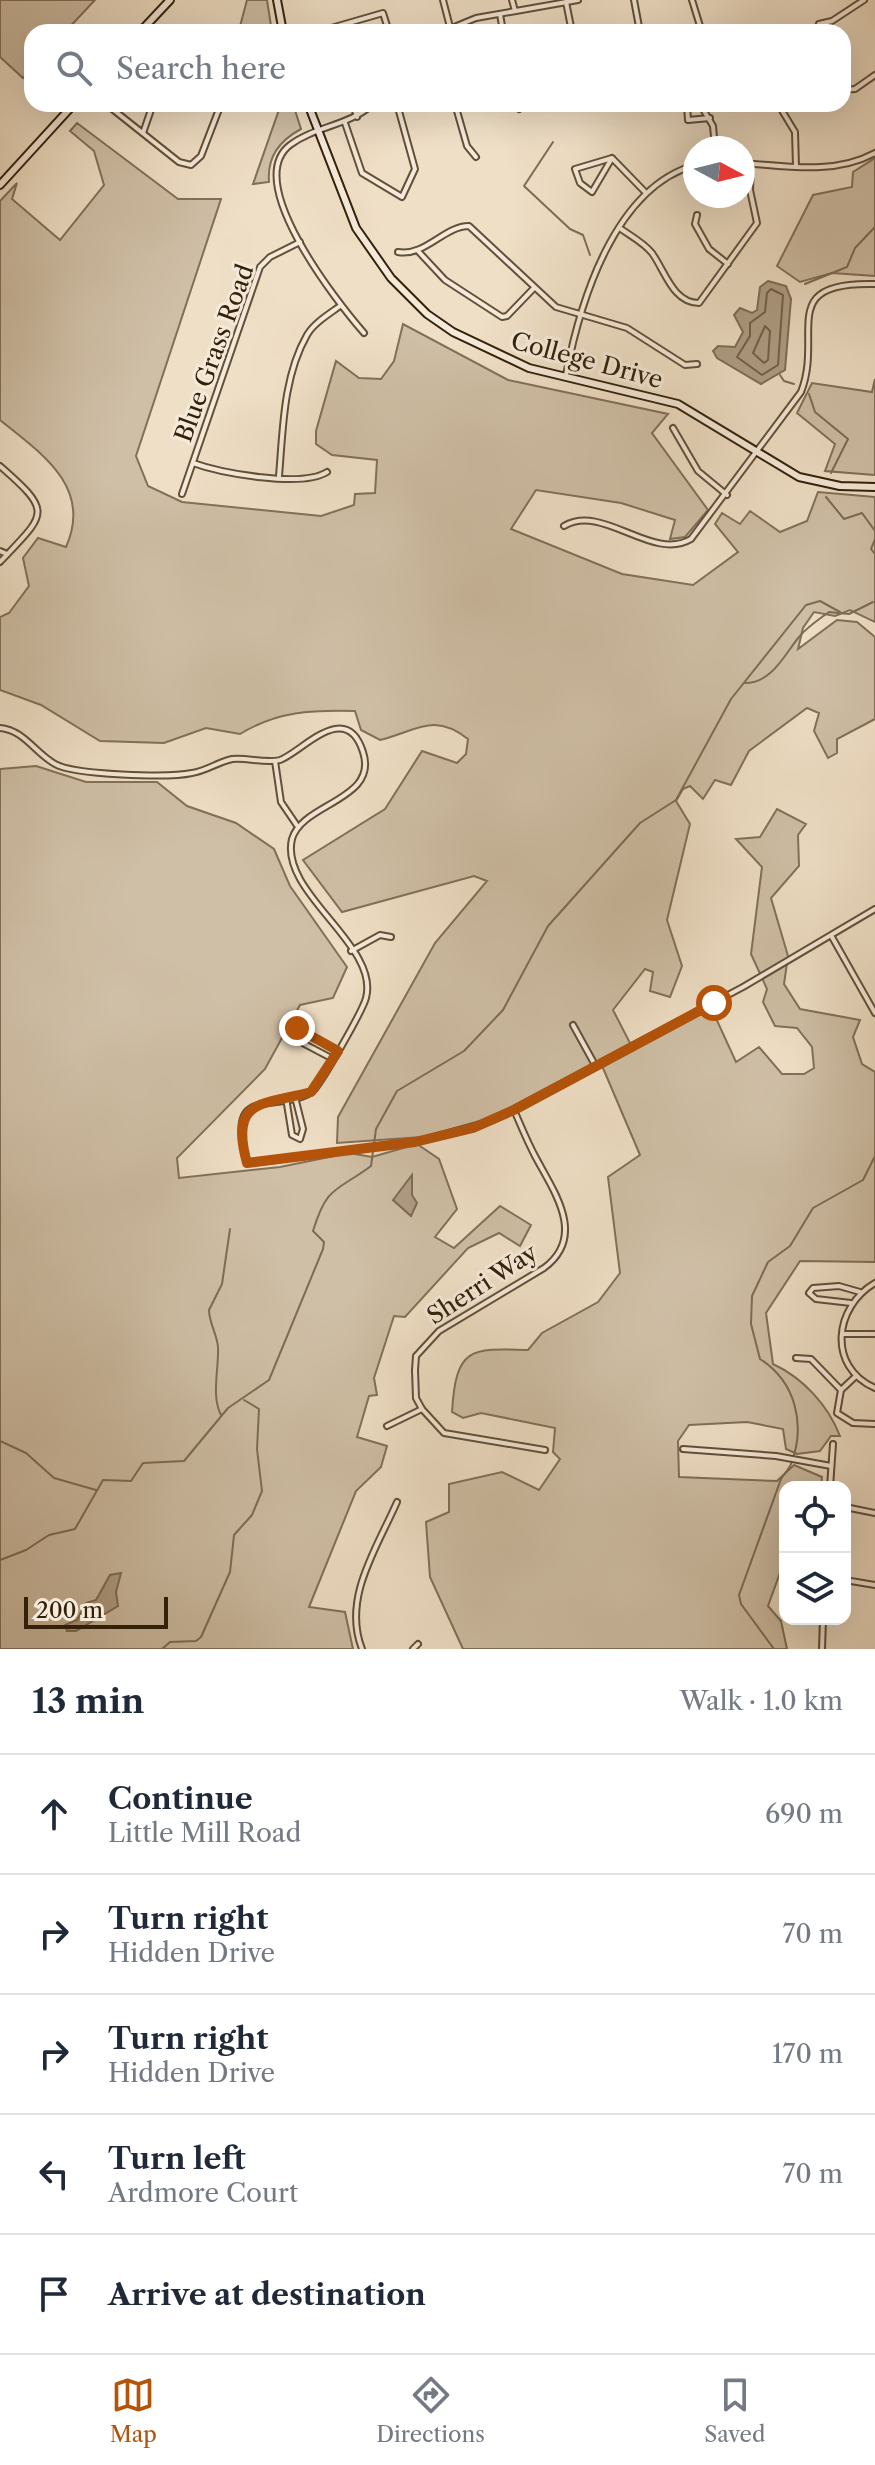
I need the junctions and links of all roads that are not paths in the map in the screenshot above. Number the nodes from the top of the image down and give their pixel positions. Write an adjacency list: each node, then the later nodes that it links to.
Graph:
1 (170, 0): 12 (main road)
2 (277, 0): 13 (main road)
3 (443, 0): 16 (street)
4 (512, 0): 10 (street)
5 (578, 0): 9 (street)
6 (634, 0): 20 (street)
7 (692, 0): 21 (street)
8 (864, 0): 22 (street)
9 (566, 2): 10 (street); 19 (street)
10 (515, 11): 11 (street)
11 (500, 14): 17 (street); 18 (street)
12 (148, 24)
13 (282, 24)
14 (345, 24): 15 (street)
15 (386, 24)
16 (449, 24)
17 (462, 24)
18 (502, 24)
19 (570, 24)
20 (638, 24)
21 (702, 24)
22 (819, 24)
23 (875, 75): 24 (street)
24 (851, 89)
25 (67, 112): 49 (main road)
26 (116, 112): 41 (street)
27 (150, 112): 41 (street)
28 (218, 112): 41 (street)
29 (311, 112): 40 (main road, College Drive)
30 (355, 112): 37 (street)
31 (363, 112): 37 (street)
32 (399, 112): 39 (street)
33 (457, 112): 44 (street)
34 (687, 112): 38 (street)
35 (706, 112): 38 (street)
36 (783, 112): 47 (street)
37 (357, 117): 39 (street)
38 (710, 118): 42 (street)
39 (345, 123): 40 (street)
40 (319, 132): 54 (street); 64 (main road, College Drive)
41 (143, 133)
42 (713, 136)
43 (875, 153): 47 (street)
44 (476, 157)
45 (612, 158): 45 (street); 50 (street)
46 (755, 164): 47 (street)
47 (796, 166)
48 (683, 170): 50 (street)
49 (0, 185)
50 (646, 193): 53 (street)
51 (754, 208): 57 (street)
52 (697, 215): 57 (street)
53 (621, 229): 57 (street); 61 (street)
54 (300, 242): 60 (street); 67 (street, Blue Grass Road)
55 (417, 250): 56 (street); 59 (street); 59 (street)
56 (398, 252)
57 (728, 264)
58 (875, 284): 66 (street)
59 (534, 288): 61 (street)
60 (340, 306): 62 (street); 70 (street)
61 (580, 315): 63 (street); 64 (street)
62 (364, 333)
63 (697, 364)
64 (566, 375): 66 (main road, College Drive)
65 (673, 428): 73 (street)
66 (758, 452): 71 (main road, College Drive); 73 (street)
67 (193, 463): 70 (street); 72 (street, Blue Grass Road)
68 (0, 466): 76 (street)
69 (327, 472): 70 (street)
70 (279, 476)
71 (875, 487)
72 (182, 494)
73 (727, 495): 74 (street)
74 (564, 526)
75 (0, 551): 76 (street)
76 (7, 554): 77 (street)
77 (0, 562)
78 (0, 728): 79 (street)
79 (275, 761): 80 (street); 80 (street)
80 (298, 827): 84 (street)
81 (875, 909): 83 (street)
82 (391, 937): 84 (street)
83 (832, 937): 85 (street); 89 (street)
84 (351, 951): 87 (street)
85 (875, 1013)
86 (573, 1025): 89 (street)
87 (338, 1051): 88 (street); 88 (street)
88 (333, 1059): 90 (street)
89 (595, 1065): 92 (street)
90 (295, 1097): 91 (street); 91 (street)
91 (286, 1098): 92 (street)
92 (514, 1110): 102 (street, Sherri Way)
93 (875, 1283): 94 (street)
94 (860, 1292): 95 (street); 95 (street)
95 (851, 1303): 96 (street)
96 (843, 1334): 97 (street); 99 (street)
97 (875, 1334)
98 (796, 1358): 101 (street)
99 (857, 1376): 100 (street); 101 (street)
100 (875, 1388)
101 (841, 1390): 103 (street)
102 (422, 1409): 104 (street); 107 (street)
103 (875, 1424)
104 (387, 1426)
105 (833, 1444): 108 (street)
106 (683, 1449): 108 (street)
107 (545, 1450)
108 (831, 1466): 109 (street)
109 (830, 1481)
110 (397, 1502): 117 (street)
111 (851, 1508): 112 (street)
112 (875, 1513)
113 (851, 1581): 114 (street)
114 (875, 1585)
115 (823, 1625): 119 (street)
116 (418, 1644): 118 (street)
117 (362, 1649)
118 (413, 1649)
119 (822, 1649)

